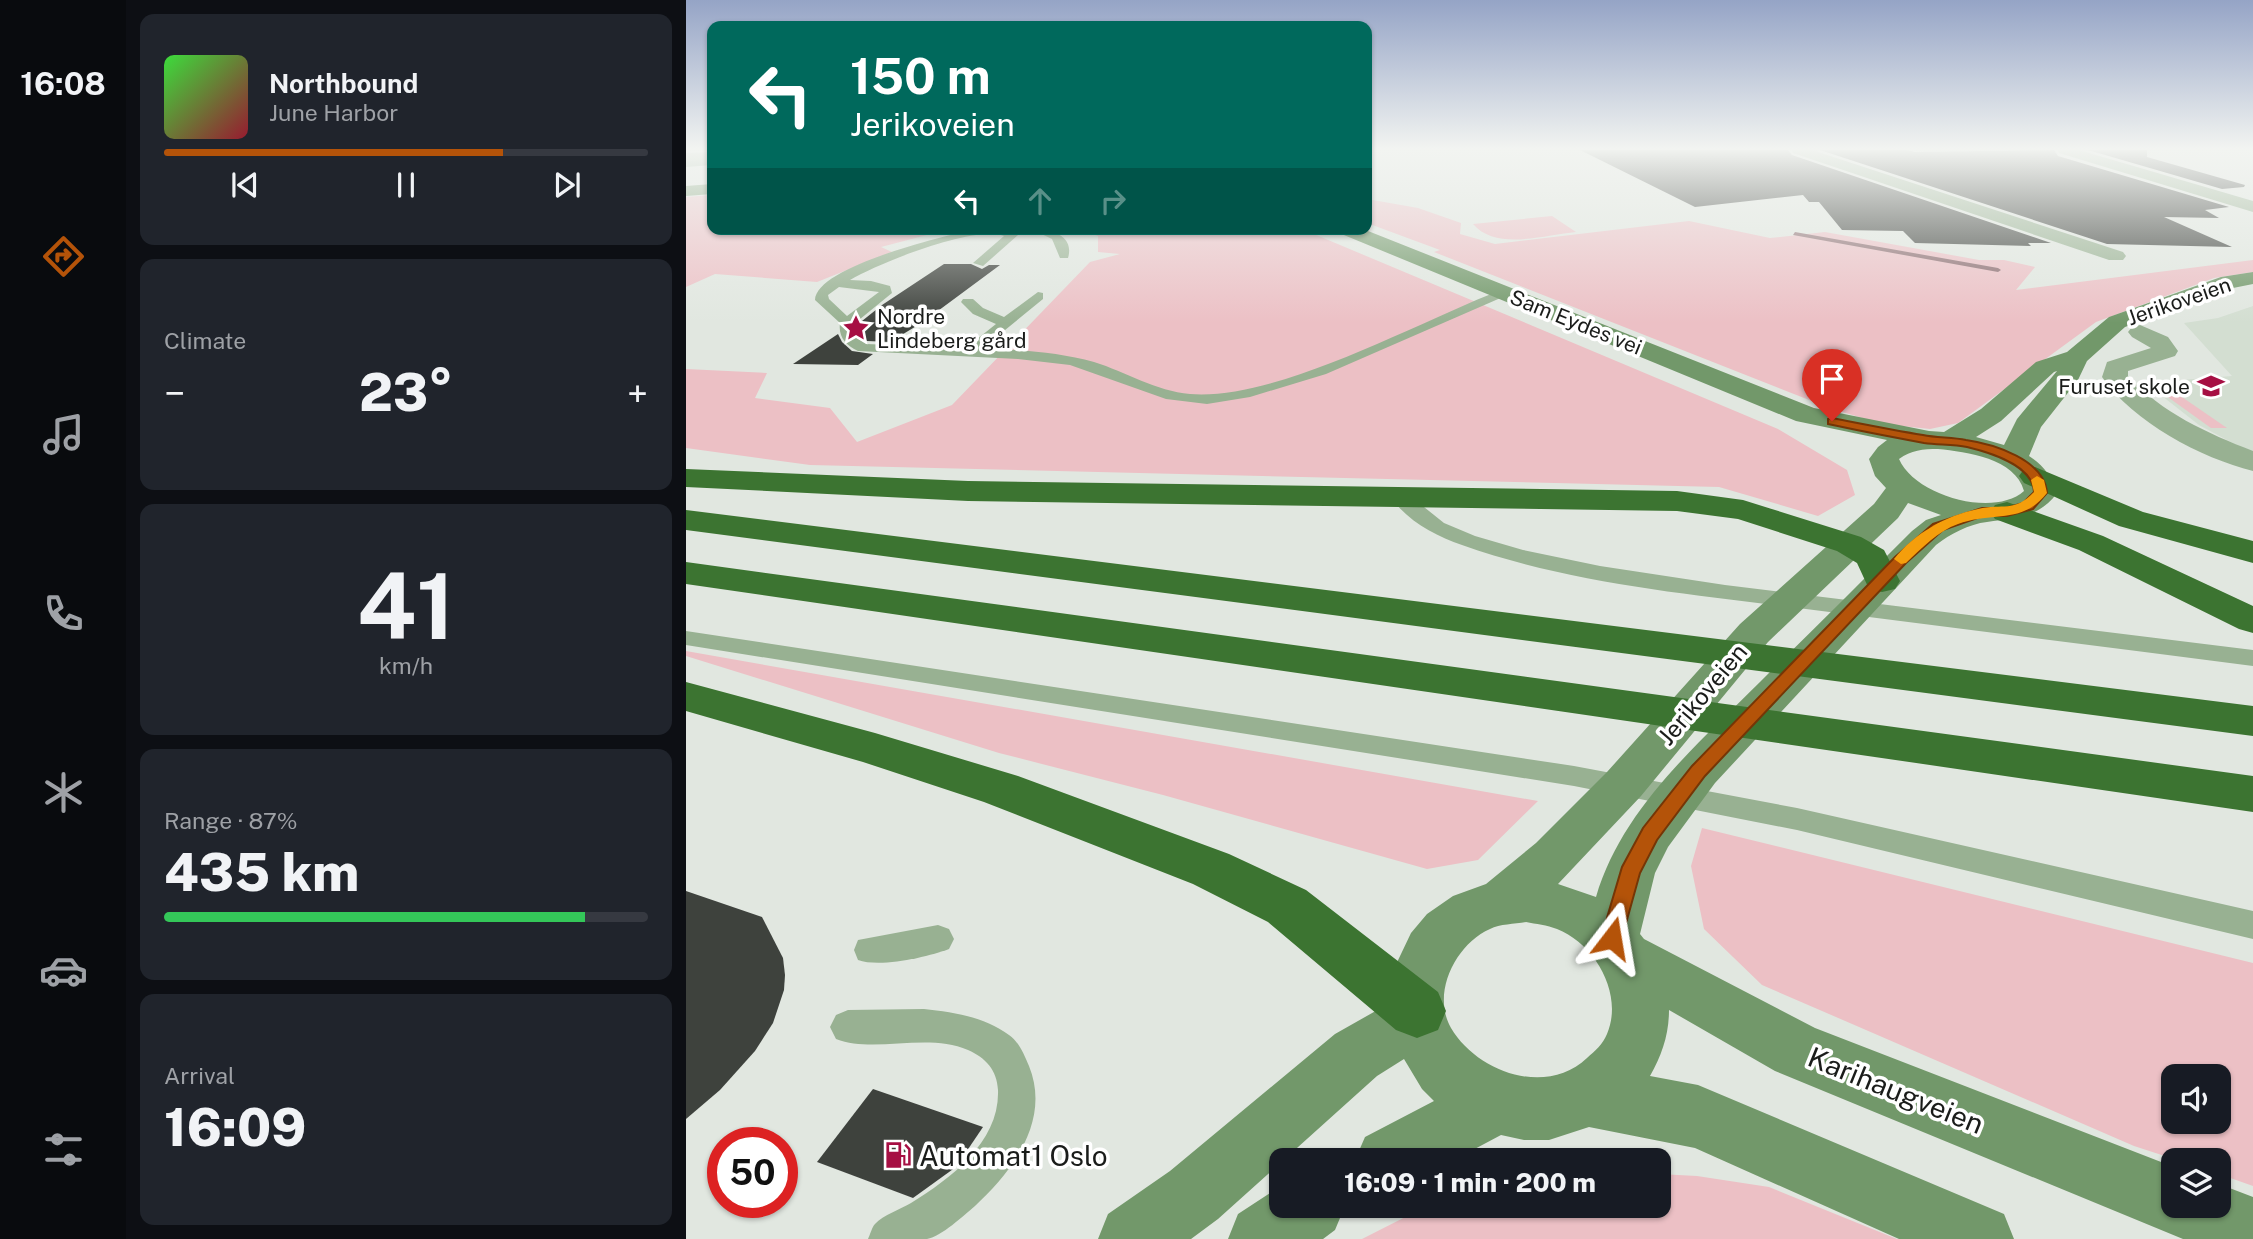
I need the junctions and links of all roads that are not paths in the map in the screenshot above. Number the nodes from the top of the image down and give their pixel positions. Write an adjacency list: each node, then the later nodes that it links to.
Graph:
1 (1971, 208): 7 (street)
2 (970, 235): 10 (lane)
3 (1010, 235): 8 (lane)
4 (1050, 235): 6 (lane)
5 (1361, 235): 11 (main road, Sam Eydes vei)
6 (1064, 256)
7 (2116, 256)
8 (979, 263)
9 (2253, 278): 18 (main road, Jerikoveien)
10 (836, 284): 14 (lane); 14 (lane)
11 (1506, 293): 17 (lane); 19 (main road, Sam Eydes vei)
12 (1038, 296): 15 (lane)
13 (968, 302): 15 (lane)
14 (847, 322): 17 (lane)
15 (1006, 323): 17 (lane)
16 (2140, 332): 21 (street)
17 (971, 352)
18 (2076, 356): 20 (main road, Jerikoveien); 22 (main road, Jerikoveien)
19 (1806, 415): 20 (main road, Sam Eydes vei); 23 (main road, Sam Eydes vei)
20 (1939, 440): 22 (main road, Jerikoveien); 23 (main road, Jerikoveien)
21 (2253, 461)
22 (2024, 468): 26 (main road, Jerikoveien); 28 (highway)
23 (1893, 477): 26 (main road); 29 (main road, Jerikoveien)
24 (686, 478): 25 (highway)
25 (1402, 499): 29 (highway); 33 (lane)
26 (1994, 512): 29 (main road, Jerikoveien); 31 (highway)
27 (686, 520): 35 (highway)
28 (2253, 552)
29 (1869, 558): 37 (main road, Jerikoveien); 40 (main road, Jerikoveien)
30 (686, 573): 36 (highway)
31 (2253, 621)
32 (686, 638): 38 (lane)
33 (2253, 658)
34 (686, 696): 42 (highway)
35 (2253, 721)
36 (2253, 794)
37 (1502, 902): 40 (main road, Jerikoveien); 42 (main road, Jerikoveien)
38 (2253, 925)
39 (938, 939): 41 (lane)
40 (1620, 948): 44 (main road, Jerikoveien); 47 (main road, Karihaugveien)
41 (870, 950)
42 (1417, 1015): 45 (main road, Jerikoveien); 52 (main road)
43 (848, 1027): 51 (lane)
44 (1590, 1096): 45 (main road, Jerikoveien); 54 (main road)
45 (1496, 1103): 46 (main road)
46 (1411, 1148)
47 (2161, 1196)
48 (1294, 1218): 53 (main road)
49 (2217, 1218): 50 (main road)
50 (2253, 1232)
51 (889, 1239)
52 (1133, 1239)
53 (1263, 1239)
54 (1979, 1239)

